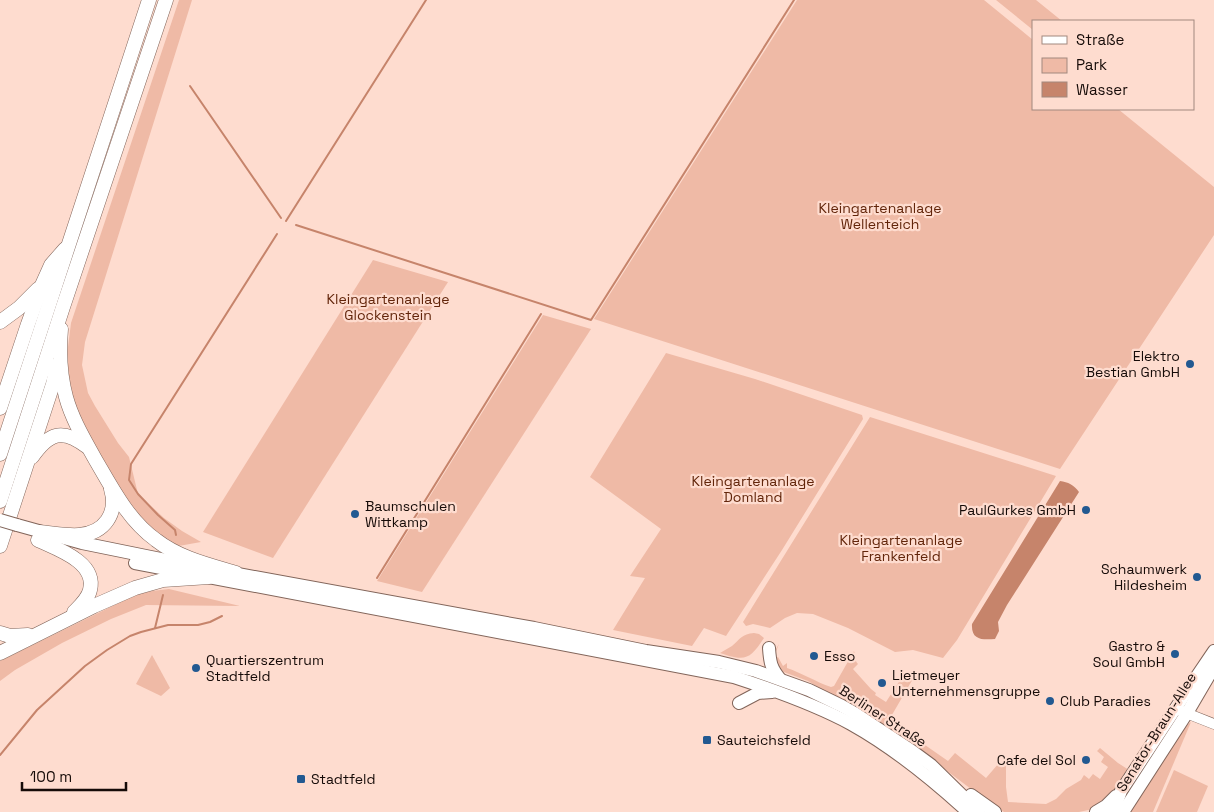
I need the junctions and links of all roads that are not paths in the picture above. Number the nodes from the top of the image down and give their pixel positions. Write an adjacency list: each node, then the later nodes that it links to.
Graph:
1 (150, 0): 3 (highway)
2 (166, 0): 5 (highway)
3 (70, 242): 4 (highway); 10 (highway)
4 (42, 285): 6 (highway); 8 (highway)
5 (63, 307): 7 (highway); 13 (highway)
6 (0, 322)
7 (60, 357): 9 (highway); 11 (highway)
8 (0, 408)
9 (89, 448): 11 (highway); 12 (highway)
10 (0, 454)
11 (27, 463): 18 (highway)
12 (108, 481): 17 (highway); 19 (highway)
13 (0, 501)
14 (0, 520): 16 (main road, bridge)
15 (0, 528): 16 (main road)
16 (16, 529): 17 (main road)
17 (39, 536): 19 (main road); 20 (main road); 23 (highway)
18 (0, 546)
19 (236, 573): 30 (main road)
20 (209, 577): 21 (main road); 23 (highway)
21 (334, 601): 22 (main road); 30 (main road)
22 (353, 614)
23 (68, 619): 25 (highway)
24 (0, 633): 25 (highway)
25 (37, 634): 28 (highway)
26 (769, 648): 31 (main road)
27 (1214, 651): 33 (main road, Senator-Braun-Allee)
28 (0, 652)
29 (1214, 667): 33 (main road, Senator-Braun-Allee)
30 (753, 677): 31 (main road, Berliner Straße)
31 (780, 686): 32 (main road); 35 (main road, Berliner Straße); 37 (main road, Berliner Straße)
32 (739, 703)
33 (1181, 711): 34 (street); 36 (main road, Senator-Braun-Allee); 42 (main road, Senator-Braun-Allee)
34 (1214, 724)
35 (931, 766): 38 (main road, Berliner Straße); 39 (main road)
36 (1121, 792): 40 (main road); 41 (main road, Senator-Braun-Allee)
37 (968, 812)
38 (979, 812)
39 (995, 812)
40 (1096, 812)
41 (1111, 812)
42 (1123, 812)

